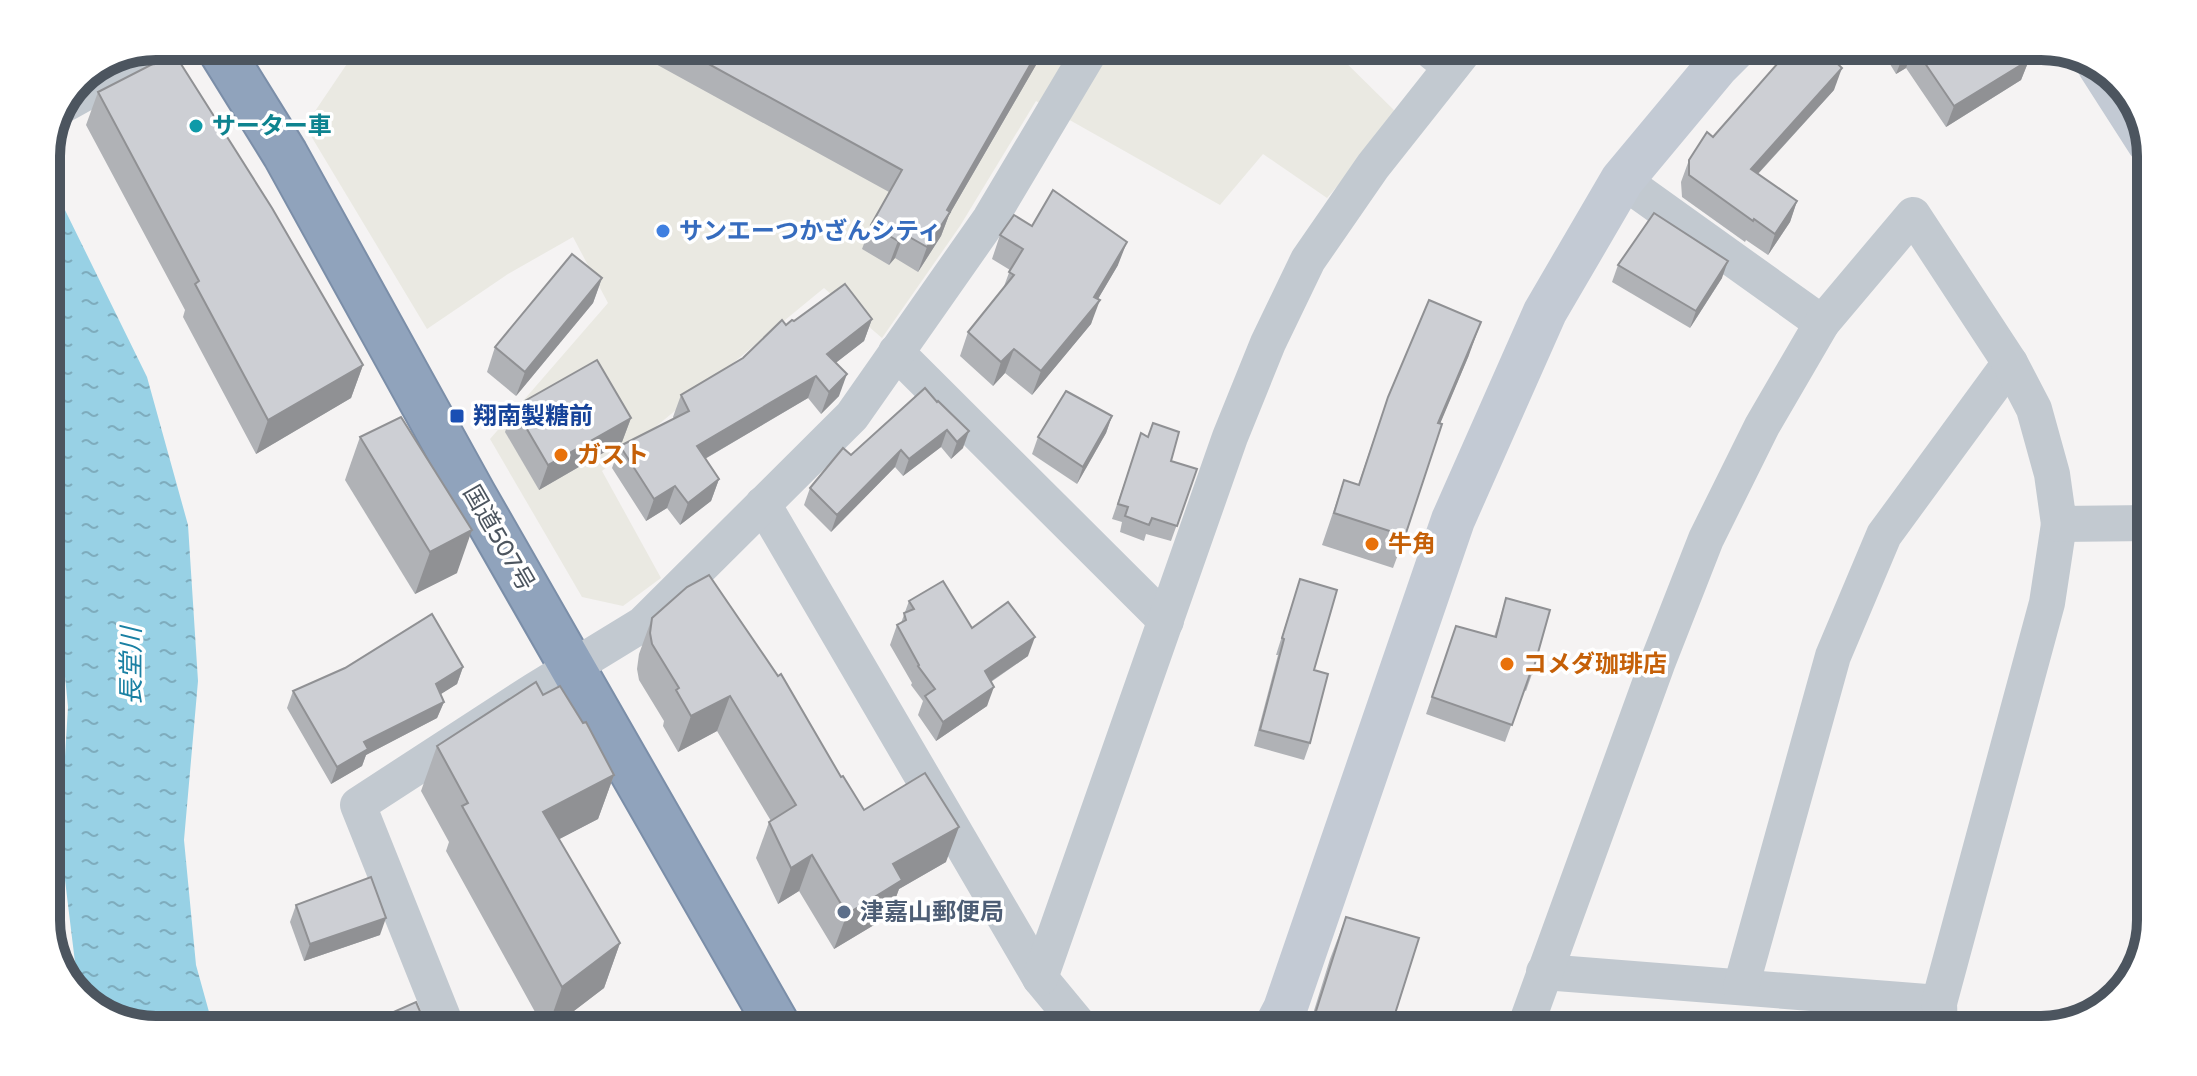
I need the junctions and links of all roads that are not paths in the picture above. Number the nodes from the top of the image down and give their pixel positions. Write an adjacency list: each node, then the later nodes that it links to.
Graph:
1 (227, 60): 15 (highway, 国道507号)
2 (1085, 60): 9 (street)
3 (1443, 60): 14 (street)
4 (1723, 60): 7 (street)
5 (142, 61): 6 (street)
6 (83, 94)
7 (1622, 180): 8 (street); 22 (street)
8 (1822, 323): 10 (street); 16 (street)
9 (896, 352): 11 (street); 14 (street)
10 (2010, 363): 13 (street); 18 (street)
11 (763, 504): 15 (street); 17 (street)
12 (2137, 523): 13 (street)
13 (2059, 524): 24 (street)
14 (1166, 621): 17 (street)
15 (572, 668): 19 (street); 20 (highway, 国道507号)
16 (1544, 972): 18 (street); 23 (street)
17 (1040, 978): 21 (street)
18 (1741, 987): 24 (street)
19 (442, 1016)
20 (772, 1016)
21 (1071, 1016)
22 (1281, 1016)
23 (1529, 1016)
24 (1940, 1016)

